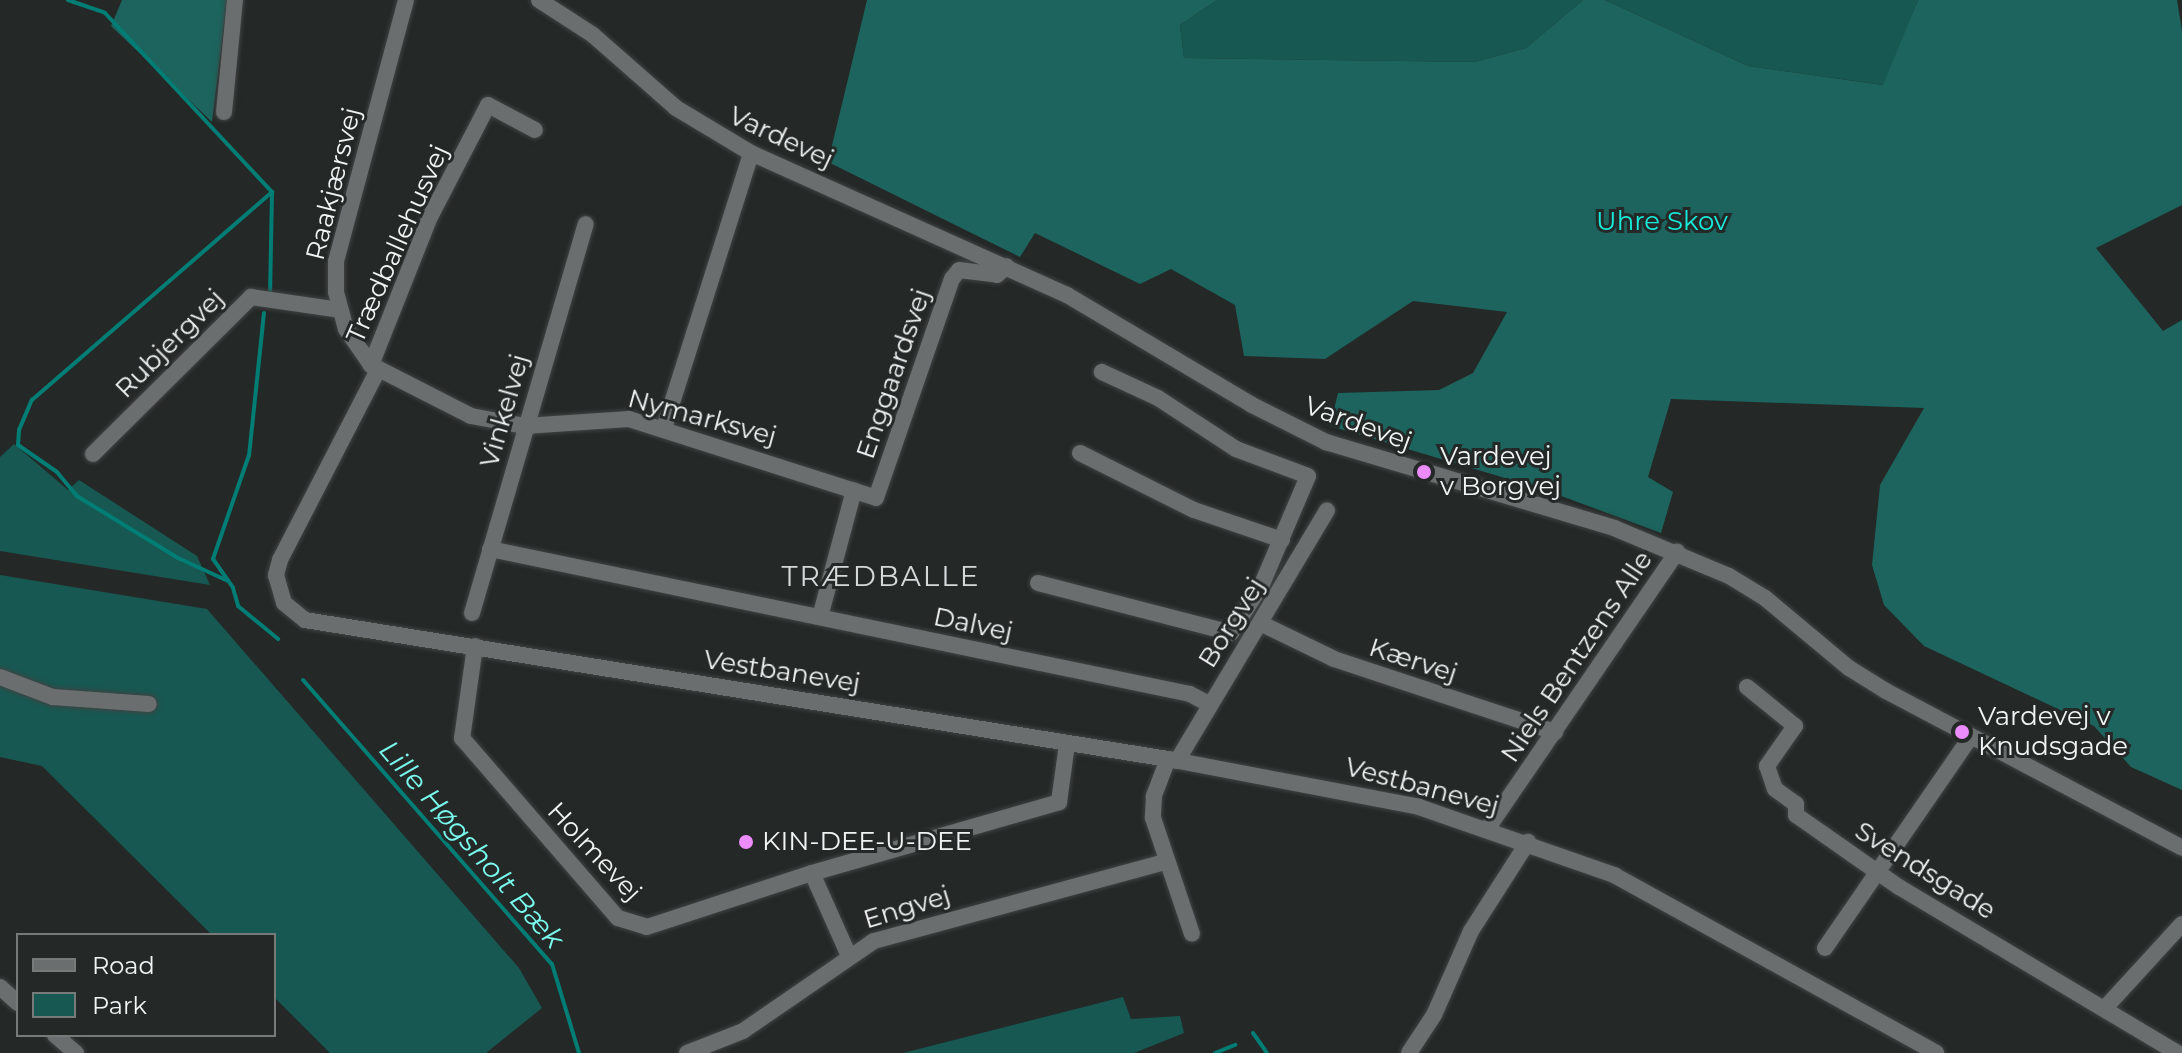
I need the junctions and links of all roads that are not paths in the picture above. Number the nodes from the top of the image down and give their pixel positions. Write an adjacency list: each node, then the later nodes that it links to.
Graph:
1 (235, 0): 4 (street)
2 (406, 0): 9 (street, Raakjærsvej)
3 (539, 0): 6 (street, Vardevej)
4 (224, 112)
5 (535, 130): 10 (street, Trædballehusvej)
6 (751, 153): 8 (street, Vardevej); 13 (street)
7 (586, 224): 12 (street, Vinkelvej)
8 (1007, 266): 17 (street, Enggaardsvej); 21 (street, Vardevej)
9 (340, 310): 10 (street, Raakjærsvej); 15 (street, Rubjergvej)
10 (375, 367): 12 (street, Nymarksvej); 28 (street, Vestbanevej)
11 (1102, 372): 19 (street)
12 (525, 426): 13 (street, Nymarksvej); 20 (street, Vinkelvej)
13 (664, 428): 16 (street, Nymarksvej)
14 (1080, 453): 19 (street)
15 (93, 454)
16 (854, 490): 17 (street, Nymarksvej); 26 (street, Enggaardsvej)
17 (876, 498)
18 (1327, 510): 23 (street, Borgvej)
19 (1282, 540): 22 (street)
20 (490, 549): 25 (street, Vinkelvej); 26 (street, Dalvej)
21 (1677, 552): 33 (street, Niels Bentzens Alle); 34 (street, Vardevej)
22 (1273, 562): 23 (street); 24 (street)
23 (1291, 571): 27 (street, Borgvej)
24 (1038, 583)
25 (472, 613)
26 (820, 617): 32 (street, Dalvej)
27 (1260, 623): 32 (street, Borgvej); 33 (street, Kærvej)
28 (475, 646): 35 (street, Vestbanevej); 41 (street, Holmevej)
29 (0, 677): 31 (street)
30 (1747, 687): 42 (street, Svendsgade)
31 (149, 704)
32 (1209, 704): 36 (street, Borgvej)
33 (1555, 732): 37 (street, Niels Bentzens Alle)
34 (1971, 736): 39 (street, Vardevej); 42 (street)
35 (1067, 744): 36 (street, Vestbanevej); 41 (street, Holmevej)
36 (1172, 760): 37 (street, Vestbanevej); 40 (street, Borgvej)
37 (1488, 828): 38 (street, Vestbanevej)
38 (1528, 842): 53 (street); 54 (street, Vestbanevej)
39 (2182, 848)
40 (1165, 862): 44 (street, Borgvej); 46 (street, Engvej)
41 (812, 873): 46 (street)
42 (1879, 873): 45 (street); 49 (street, Svendsgade)
43 (2182, 924): 49 (street)
44 (1192, 934)
45 (1825, 948)
46 (848, 954): 52 (street, Engvej)
47 (0, 987): 48 (street)
48 (16, 1001)
49 (2105, 1008): 55 (street, Svendsgade)
50 (57, 1037): 51 (street)
51 (76, 1053)
52 (687, 1053)
53 (1409, 1053)
54 (1936, 1053)
55 (2178, 1053)

